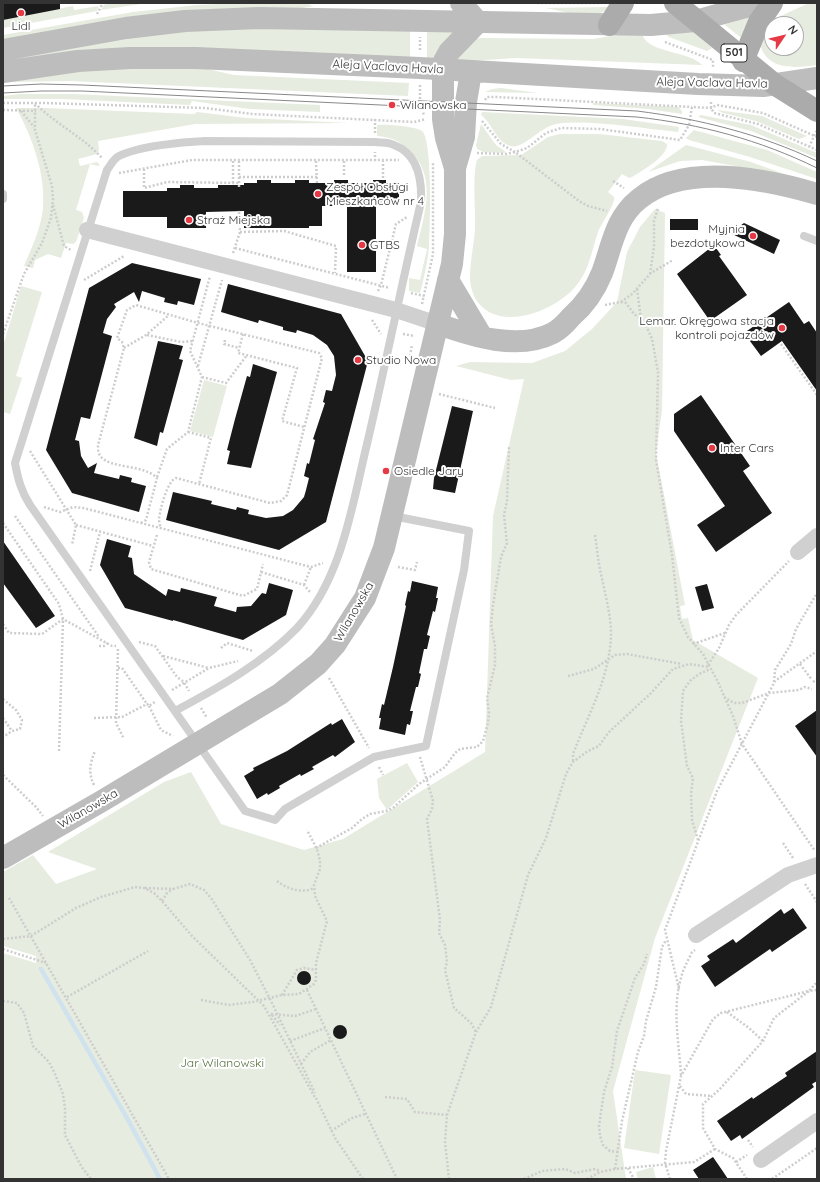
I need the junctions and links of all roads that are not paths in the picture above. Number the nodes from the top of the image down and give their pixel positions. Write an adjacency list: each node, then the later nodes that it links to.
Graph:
1 (461, 3): 7 (street)
2 (623, 3): 8 (main road)
3 (675, 3): 6 (main road, 501)
4 (761, 3): 6 (street)
5 (772, 3): 10 (main road)
6 (695, 21): 8 (street); 10 (main road, 501)
7 (478, 22): 8 (street); 9 (street); 11 (street, Wilanowska)
8 (609, 25)
9 (3, 50)
10 (743, 61): 15 (main road, 501)
11 (443, 69): 12 (street, Aleja Vaclava Havla); 13 (street, Aleja Vaclava Havla); 17 (street, Wilanowska)
12 (3, 72)
13 (471, 72): 15 (street, Aleja Vaclava Havla); 17 (street, Wilanowska)
14 (817, 78): 15 (street, Aleja Vaclava Havla)
15 (774, 84): 16 (main road, 501)
16 (817, 111)
17 (455, 168): 24 (street, Wilanowska)
18 (3, 194): 20 (lane)
19 (817, 194): 27 (street)
20 (3, 199)
21 (87, 230): 25 (street); 25 (lane); 31 (lane)
22 (804, 236): 23 (lane)
23 (817, 241)
24 (448, 280): 26 (street, Wilanowska); 27 (street)
25 (396, 310): 26 (street); 31 (lane)
26 (438, 324): 27 (street); 28 (street, Wilanowska)
27 (482, 337)
28 (392, 516): 32 (street, Wilanowska); 32 (lane)
29 (817, 536): 30 (street)
30 (798, 552)
31 (175, 712): 32 (lane)
32 (198, 744): 33 (street, Wilanowska)
33 (3, 858)
34 (816, 861): 35 (street)
35 (697, 941)
36 (817, 1121): 37 (street)
37 (761, 1160)

